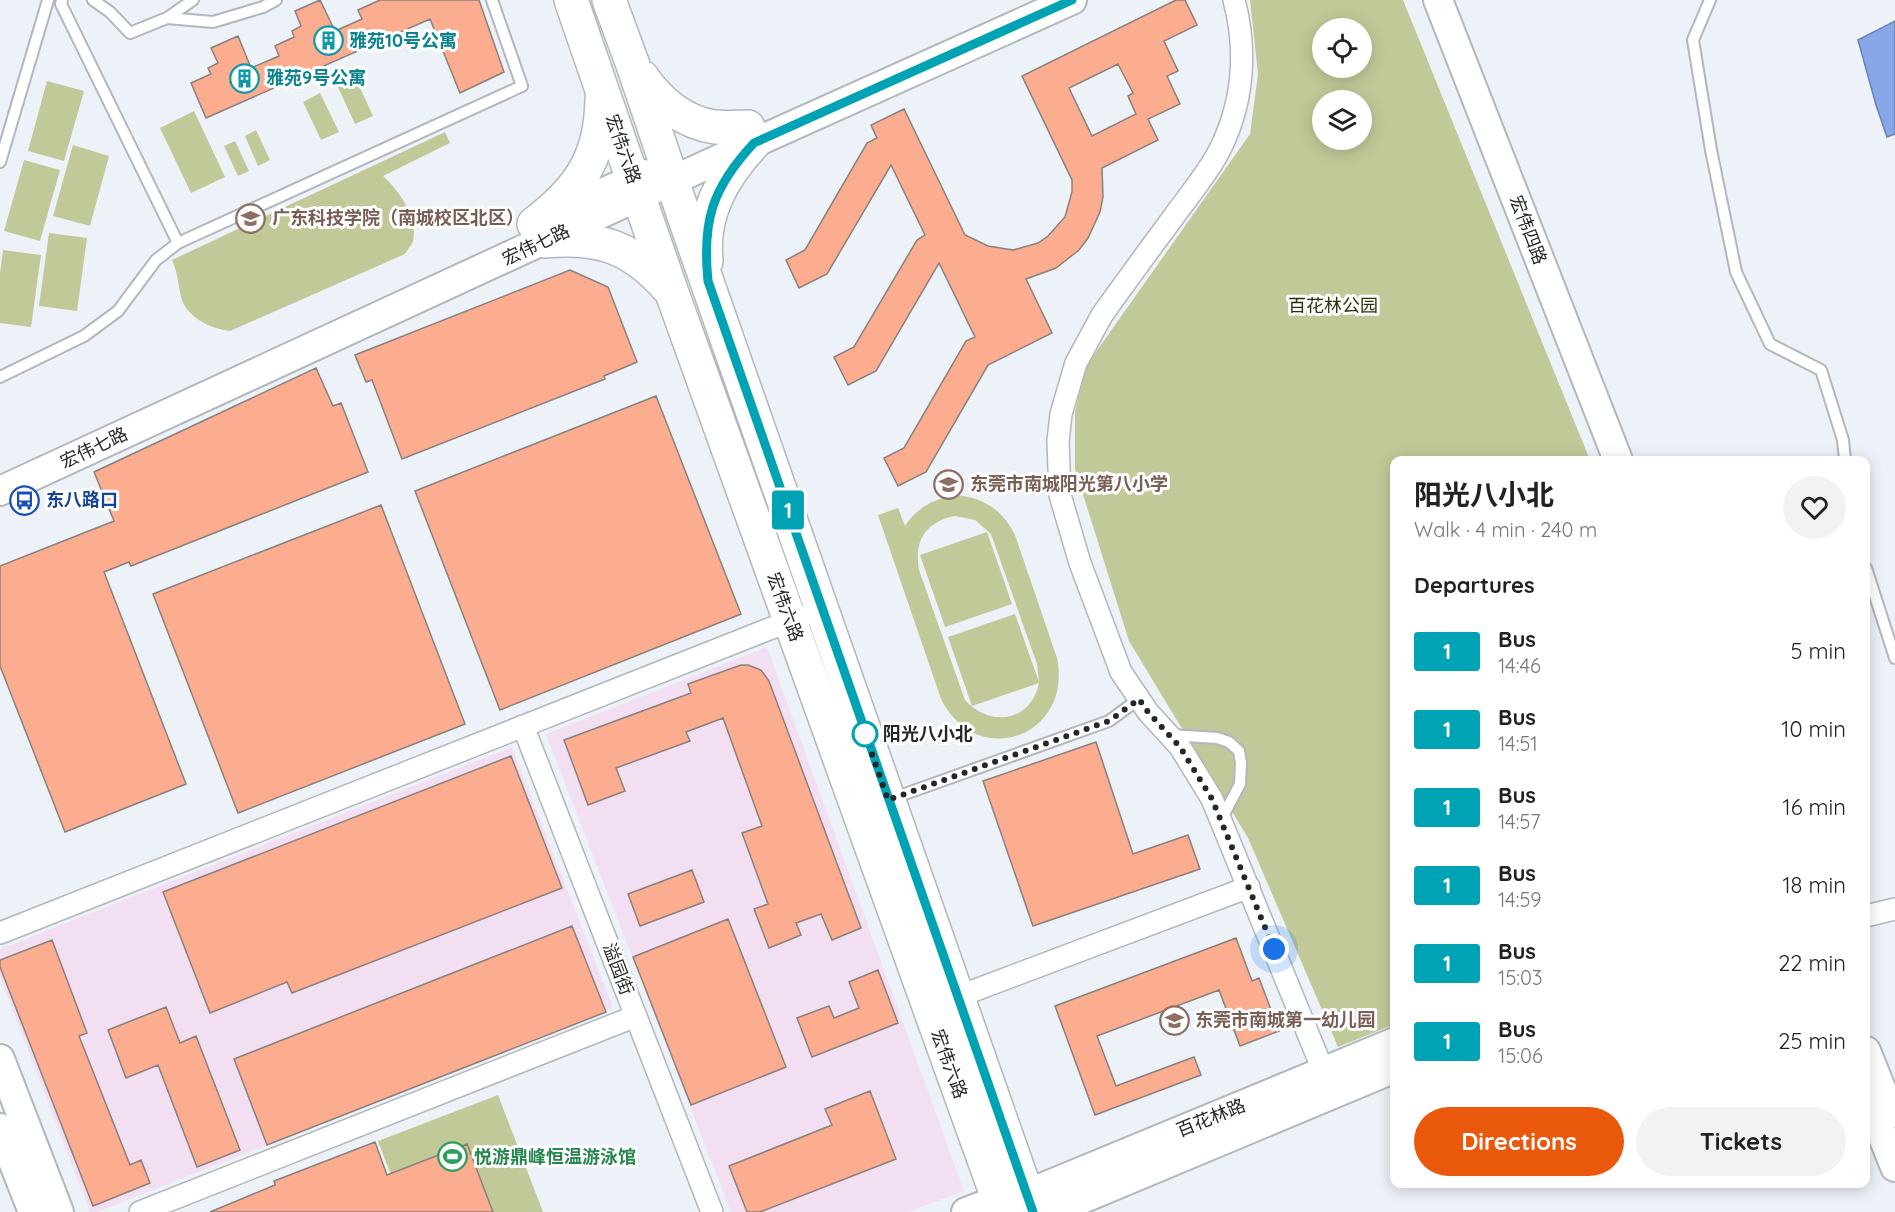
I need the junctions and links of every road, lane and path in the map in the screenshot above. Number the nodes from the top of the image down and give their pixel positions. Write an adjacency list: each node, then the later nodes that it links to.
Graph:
1 (48, 0): 14 (lane); 19 (lane)
2 (93, 0): 15 (lane)
3 (193, 0): 15 (lane)
4 (276, 0): 15 (lane)
5 (492, 0): 23 (lane)
6 (571, 0): 17 (main road, 宏伟六路)
7 (609, 0): 16 (main road, 宏伟六路)
8 (1028, 0): 18 (street, 宏伟七路)
9 (1072, 0): 18 (street, 宏伟七路)
10 (1234, 0): 36 (street)
11 (1438, 0): 27 (street, 宏伟四路)
12 (1458, 0): 28 (street, 宏伟四路)
13 (1710, 0): 29 (lane)
14 (62, 2): 23 (lane)
15 (167, 18)
16 (633, 65): 18 (main road); 20 (main road, 宏伟六路)
17 (602, 89): 21 (main road, 宏伟六路); 22 (main road)
18 (751, 135): 20 (street, 宏伟七路); 24 (main road)
19 (0, 162)
20 (670, 173): 21 (street, 宏伟七路); 24 (main road, 宏伟六路)
21 (636, 188): 22 (street, 宏伟七路); 25 (main road, 宏伟六路)
22 (539, 233): 25 (main road); 30 (street, 宏伟七路); 31 (street, 宏伟七路)
23 (178, 243): 26 (lane)
24 (708, 281): 33 (main road, 宏伟六路)
25 (672, 292): 34 (main road, 宏伟六路)
26 (0, 377)
27 (1616, 456)
28 (1634, 456)
29 (1845, 456)
30 (0, 471)
31 (0, 491)
32 (1870, 580): 35 (lane)
33 (822, 608): 34 (street); 39 (main road, 宏伟六路)
34 (790, 621): 37 (street); 56 (main road, 宏伟六路)
35 (1895, 658)
36 (1139, 699): 38 (street); 39 (lane)
37 (523, 726): 44 (street); 46 (street, 溢园街)
38 (1168, 734): 40 (street); 40 (lane)
39 (888, 800): 45 (main road, 宏伟六路)
40 (1221, 820): 41 (street)
41 (1249, 887): 45 (street); 51 (street)
42 (1895, 909): 43 (street)
43 (1870, 915)
44 (0, 933)
45 (957, 997): 56 (main road, 宏伟六路)
46 (636, 1016): 59 (street); 60 (street, 溢园街)
47 (1390, 1045): 51 (street, 百花林路)
48 (0, 1059): 58 (street)
49 (1870, 1061): 53 (street)
50 (1390, 1069): 51 (street, 百花林路)
51 (1328, 1083): 56 (street, 百花林路)
52 (1870, 1104): 55 (street)
53 (1895, 1124)
54 (0, 1128): 57 (street)
55 (1895, 1167)
56 (1022, 1206): 61 (street, 百花林路)
57 (33, 1212)
58 (59, 1212)
59 (140, 1212)
60 (712, 1212)
61 (966, 1212)

